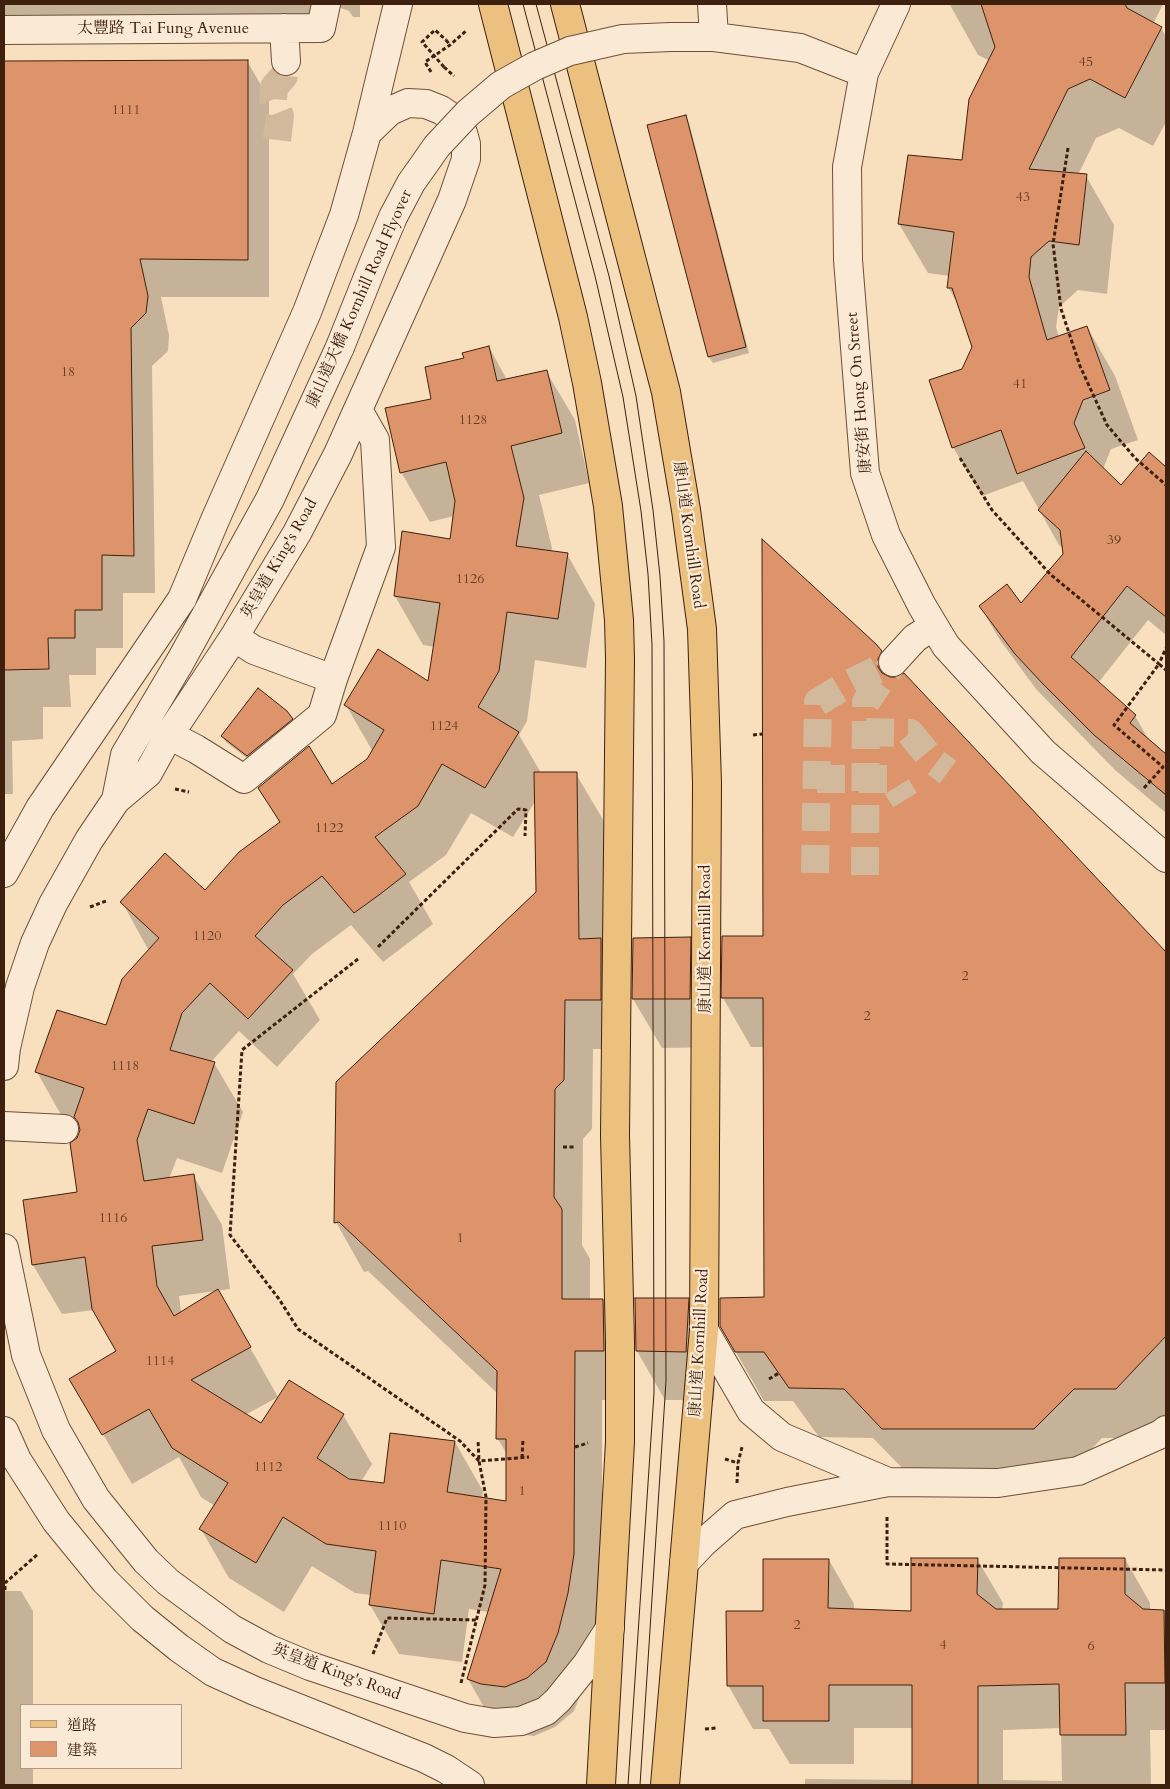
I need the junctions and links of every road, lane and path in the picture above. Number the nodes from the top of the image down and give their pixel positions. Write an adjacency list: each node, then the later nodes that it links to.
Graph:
1 (398, 4): 16 (street)
2 (493, 4): 68 (main road)
3 (565, 4): 48 (main road, 康山道 Kornhill Road)
4 (712, 4): 10 (street)
5 (896, 4): 13 (street, 康安街 Hong On Street)
6 (324, 16): 7 (street, 太豐路 Tai Fung Avenue)
7 (284, 28): 8 (street, 太豐路 Tai Fung Avenue); 12 (street)
8 (4, 30)
9 (467, 30): 11 (path)
10 (714, 37): 13 (street, 康山道天橋 Kornhill Road Flyover); 21 (street, 康山道天橋 Kornhill Road Flyover, bridge)
11 (450, 45): 14 (path, bridge); 15 (path)
12 (286, 61)
13 (864, 73): 23 (street, 康安街 Hong On Street)
14 (454, 76)
15 (435, 79)
16 (367, 133): 18 (street, 英皇道 King's Road); 22 (street)
17 (1068, 148): 20 (path)
18 (358, 410): 24 (street, 英皇道 King's Road); 29 (street)
19 (960, 458): 27 (path)
20 (1166, 485)
21 (270, 498): 22 (street, 康山道天橋 Kornhill Road Flyover); 34 (street, 康山道天橋 Kornhill Road Flyover)
22 (182, 598): 37 (street)
23 (934, 626): 26 (street); 36 (street, 康安街 Hong On Street)
24 (234, 637): 29 (street); 31 (street, 英皇道 King's Road)
25 (1166, 648): 27 (path)
26 (894, 662)
27 (1159, 664): 28 (path); 33 (path)
28 (1166, 670)
29 (333, 679): 31 (street)
30 (762, 734): 32 (path)
31 (169, 735): 34 (street, 英皇道 King's Road)
32 (752, 735)
33 (1144, 788)
34 (116, 800): 42 (street, 英皇道 King's Road)
35 (525, 836): 40 (path)
36 (1166, 858)
37 (4, 873)
38 (106, 901): 39 (path)
39 (89, 907)
40 (378, 947)
41 (358, 959): 59 (path)
42 (4, 1066)
43 (4, 1126): 44 (street)
44 (64, 1129)
45 (563, 1147): 46 (path)
46 (575, 1147)
47 (4, 1248): 68 (street, 英皇道 King's Road)
48 (704, 1330): 50 (street); 64 (main road, 康山道 Kornhill Road)
49 (779, 1372): 50 (path)
50 (751, 1411): 60 (street); 61 (path)
51 (1166, 1430): 60 (street)
52 (4, 1431): 73 (street)
53 (523, 1439): 58 (path)
54 (478, 1440): 59 (path)
55 (587, 1443): 56 (path)
56 (575, 1447)
57 (529, 1457): 58 (path)
58 (522, 1458): 59 (path)
59 (479, 1460): 67 (path)
60 (888, 1482): 61 (street)
61 (735, 1515): 64 (street)
62 (887, 1517): 65 (path)
63 (38, 1554): 66 (path)
64 (684, 1563): 75 (main road, 康山道 Kornhill Road)
65 (1166, 1570)
66 (5, 1590)
67 (476, 1620): 69 (path); 70 (path)
68 (610, 1628): 74 (main road)
69 (371, 1659)
70 (460, 1686)
71 (716, 1728): 72 (path)
72 (705, 1730)
73 (470, 1785)
74 (601, 1785)
75 (665, 1785)

